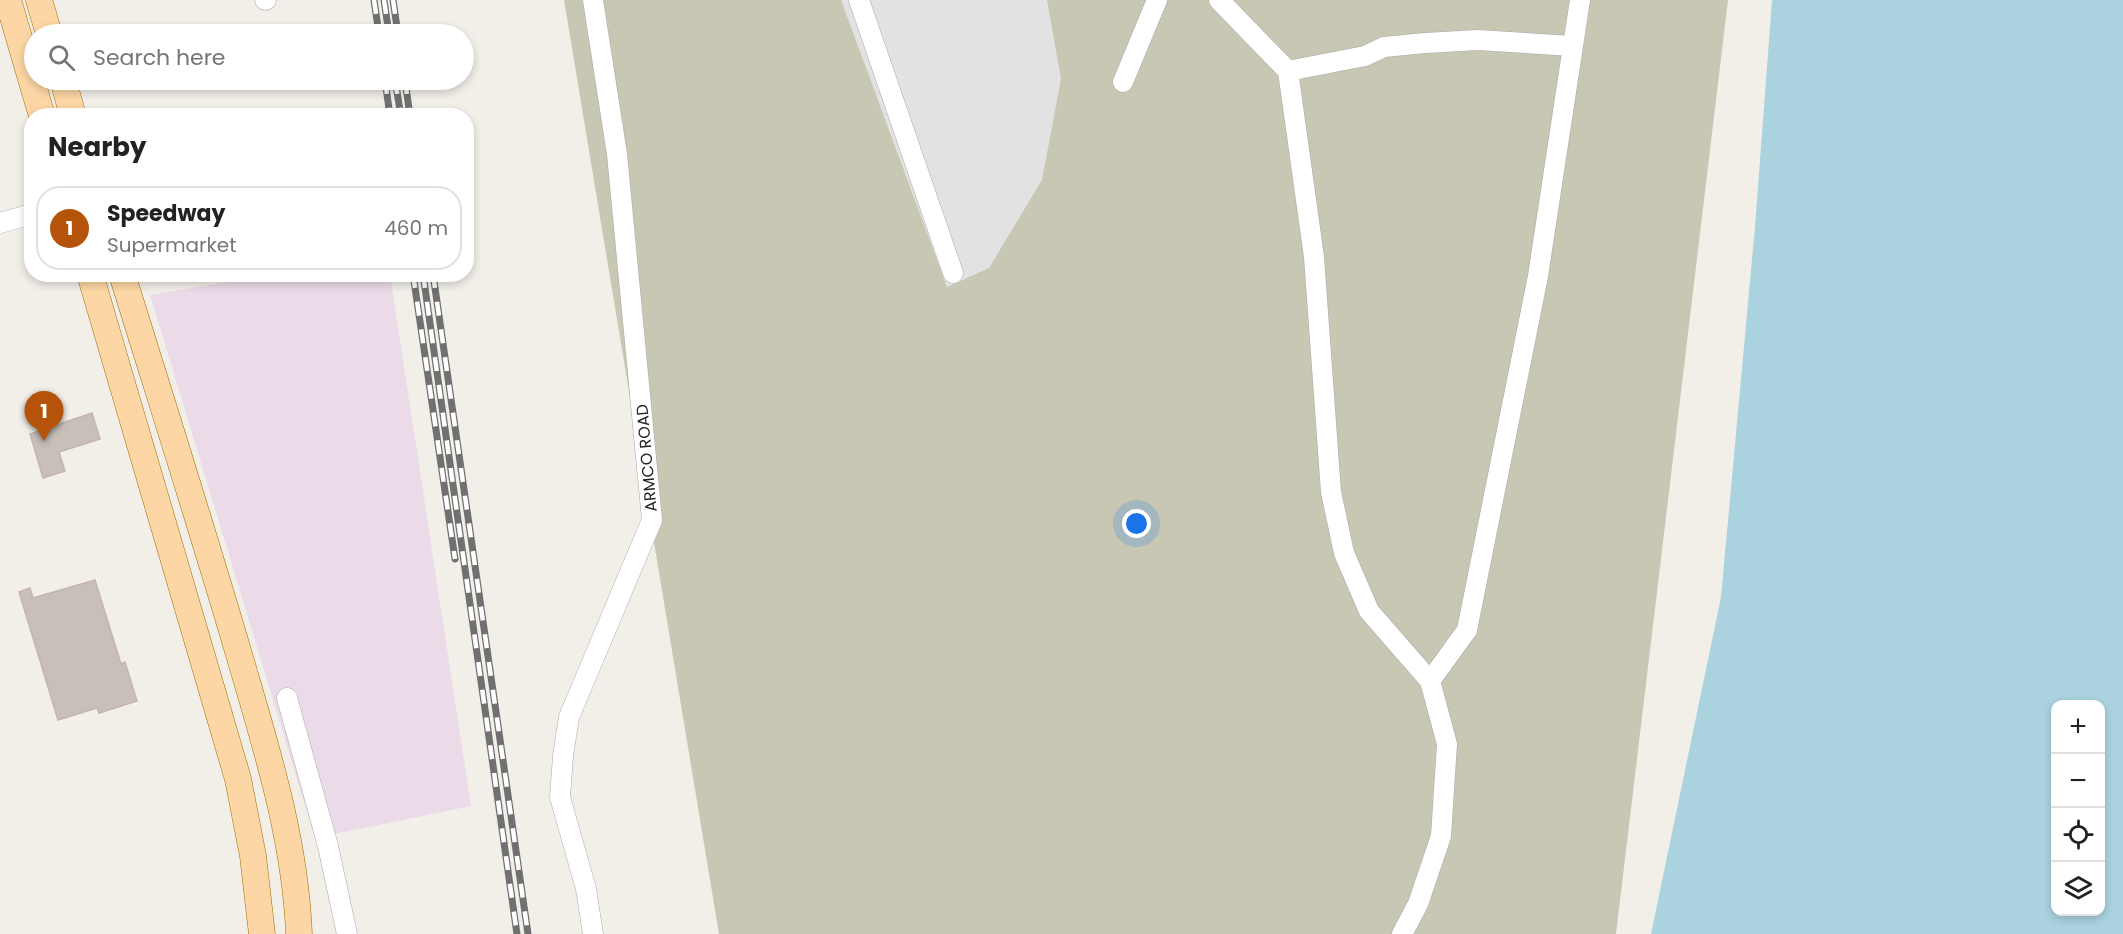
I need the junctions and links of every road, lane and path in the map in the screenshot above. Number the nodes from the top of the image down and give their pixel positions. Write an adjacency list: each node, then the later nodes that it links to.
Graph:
1 (8, 0): 10 (main road)
2 (39, 0): 8 (main road)
3 (593, 0): 27 (street, ARMCO ROAD)
4 (859, 0): 19 (street)
5 (1157, 0): 12 (street)
6 (1219, 0): 11 (street)
7 (1580, 0): 9 (street)
8 (46, 24)
9 (1572, 46): 11 (street); 22 (street)
10 (24, 55)
11 (1288, 71): 22 (street)
12 (1123, 82)
13 (34, 90): 15 (main road)
14 (66, 90): 16 (main road)
15 (40, 108)
16 (72, 108)
17 (24, 216): 18 (street)
18 (0, 223)
19 (953, 273)
20 (92, 282): 24 (main road)
21 (125, 282): 25 (main road)
22 (1430, 681): 28 (street)
23 (287, 698): 26 (street)
24 (262, 934)
25 (299, 934)
26 (346, 934)
27 (593, 934)
28 (1402, 934)

